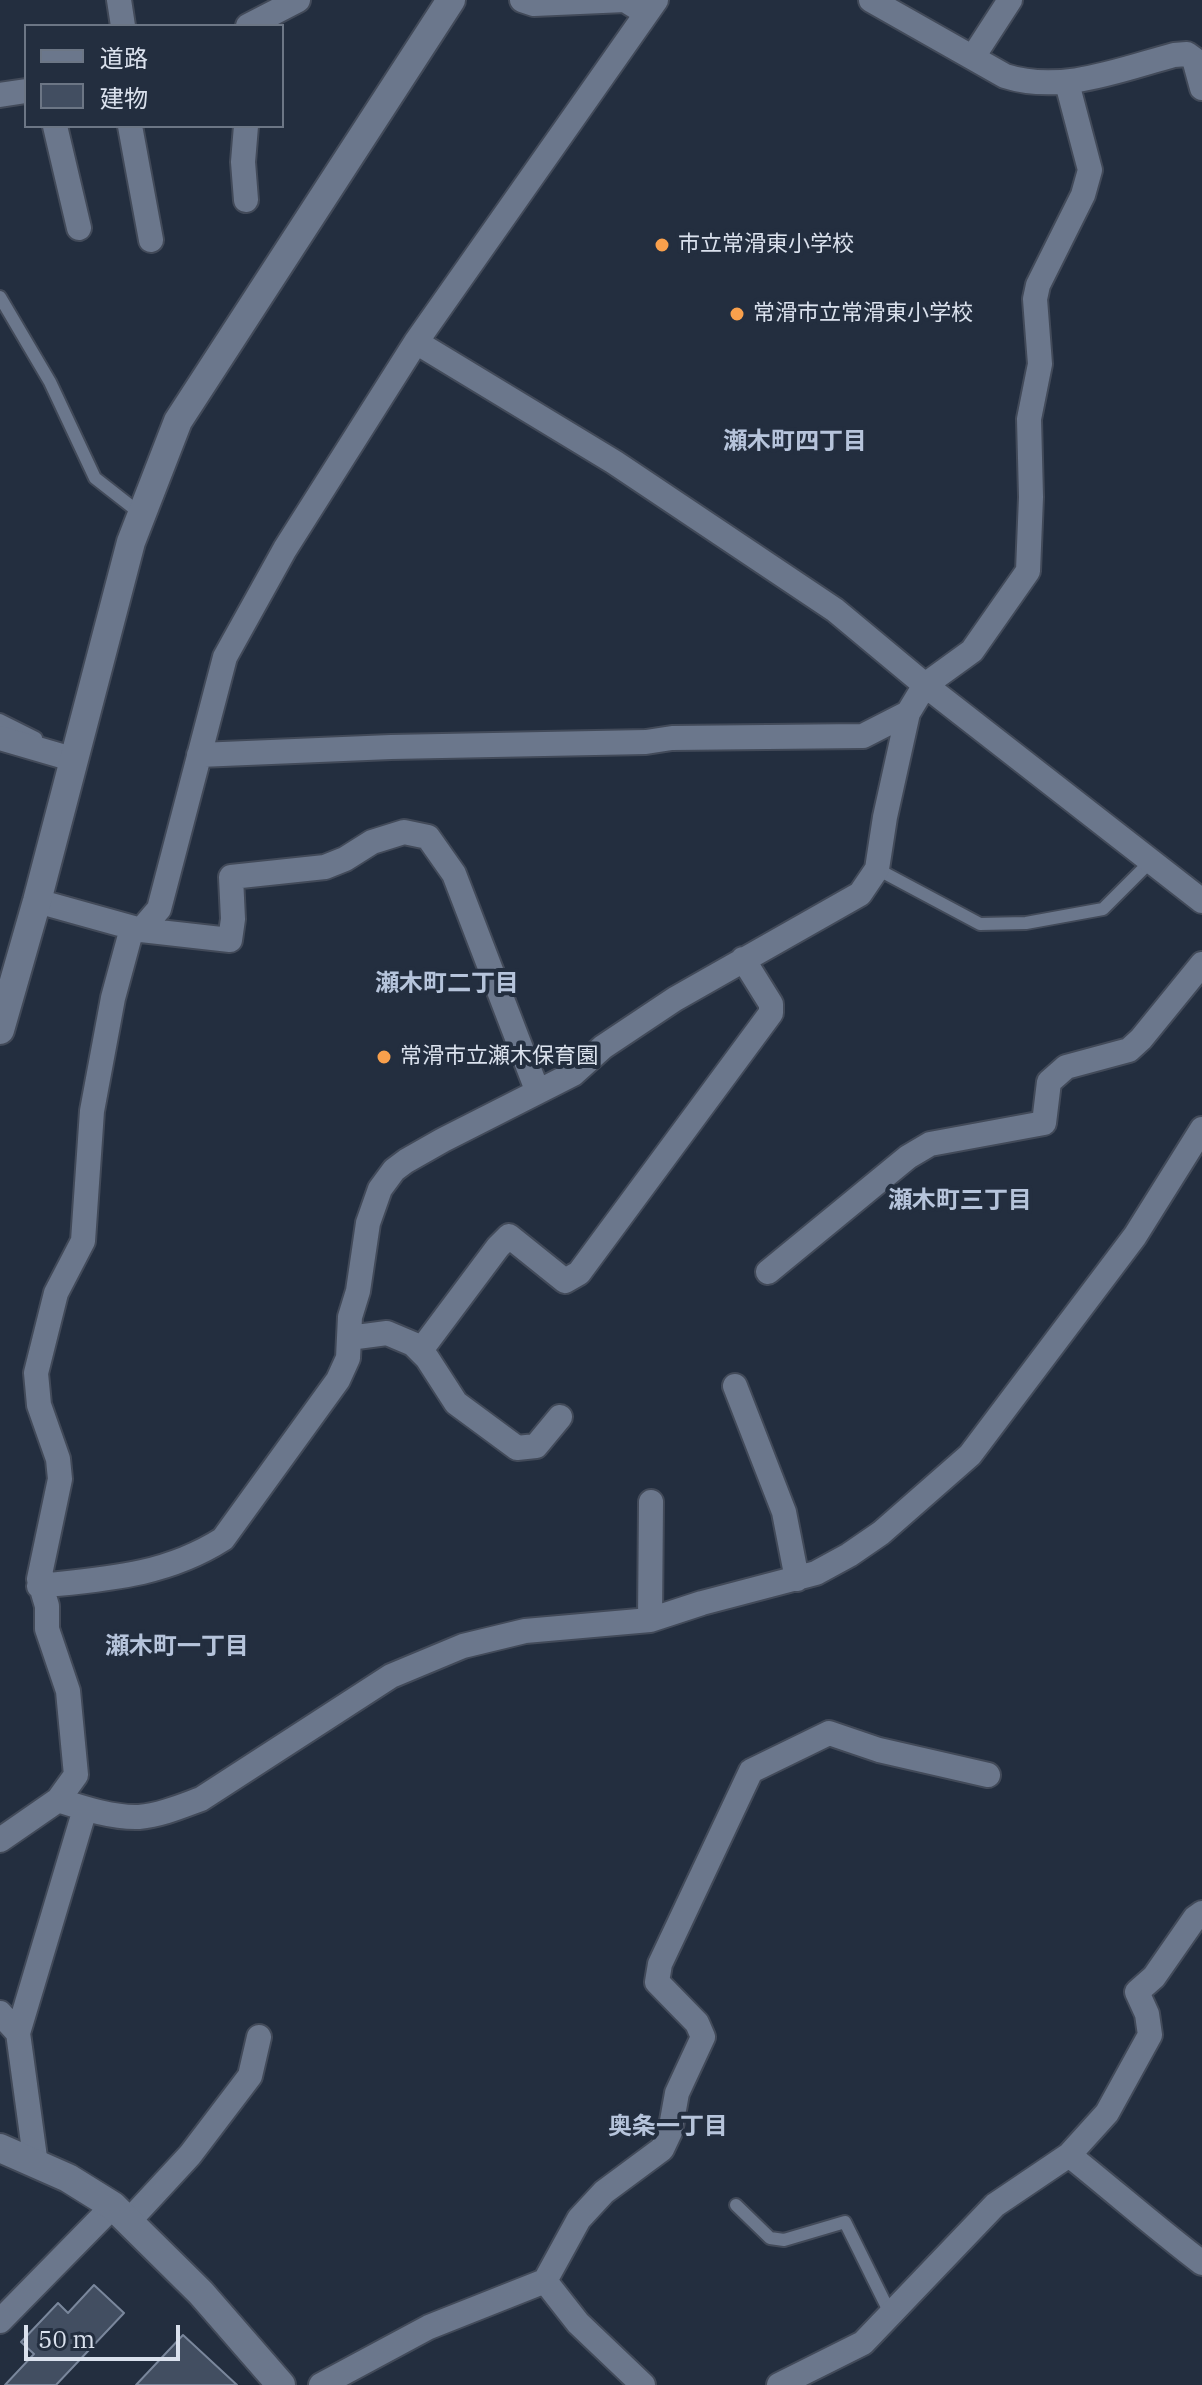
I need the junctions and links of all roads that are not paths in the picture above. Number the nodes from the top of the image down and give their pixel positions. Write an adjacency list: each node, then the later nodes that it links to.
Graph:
1 (119, 0): 8 (street)
2 (298, 0): 9 (street)
3 (451, 0): 23 (street)
4 (871, 0): 10 (street)
5 (1010, 0): 10 (street)
6 (528, 2): 7 (street)
7 (651, 7): 22 (street)
8 (123, 24)
9 (252, 24)
10 (973, 57): 11 (street)
11 (1067, 83): 12 (street); 24 (street)
12 (1202, 88)
13 (24, 91): 14 (street)
14 (0, 95)
15 (55, 128): 19 (street)
16 (130, 128): 20 (street)
17 (246, 128): 18 (street)
18 (246, 200)
19 (79, 228)
20 (151, 240)
21 (0, 297): 23 (lane)
22 (416, 342): 24 (street); 28 (street)
23 (141, 514): 29 (street)
24 (925, 685): 25 (street); 30 (street)
25 (908, 713): 28 (street); 31 (street)
26 (0, 720): 29 (lane)
27 (0, 738): 29 (street)
28 (199, 755): 34 (street)
29 (65, 757): 32 (street)
30 (1151, 861): 31 (lane); 33 (street)
31 (877, 869): 35 (street)
32 (37, 901): 34 (street); 37 (street)
33 (1202, 901)
34 (136, 929): 38 (street); 47 (street)
35 (743, 959): 38 (street); 42 (street)
36 (1202, 964): 40 (street)
37 (0, 1030)
38 (537, 1090): 41 (street)
39 (1202, 1129): 46 (street)
40 (768, 1272)
41 (349, 1338): 42 (street); 47 (street)
42 (421, 1350): 44 (street)
43 (735, 1386): 46 (street)
44 (560, 1417)
45 (651, 1502): 48 (street)
46 (797, 1579): 48 (street)
47 (39, 1586): 50 (street)
48 (650, 1620): 51 (street)
49 (988, 1775): 63 (street)
50 (58, 1800): 51 (street); 52 (street)
51 (85, 1809): 55 (street)
52 (0, 1840)
53 (1202, 1913): 58 (street)
54 (0, 2013): 55 (street)
55 (18, 2033): 59 (street)
56 (259, 2037): 61 (street)
57 (0, 2148): 59 (street)
58 (1069, 2155): 62 (street); 64 (street)
59 (36, 2165): 61 (street)
60 (736, 2205): 64 (lane)
61 (121, 2214): 65 (street); 66 (street)
62 (1202, 2263)
63 (545, 2281): 67 (street); 68 (street)
64 (891, 2315): 69 (street)
65 (0, 2321)
66 (281, 2385)
67 (321, 2385)
68 (643, 2385)
69 (779, 2385)

